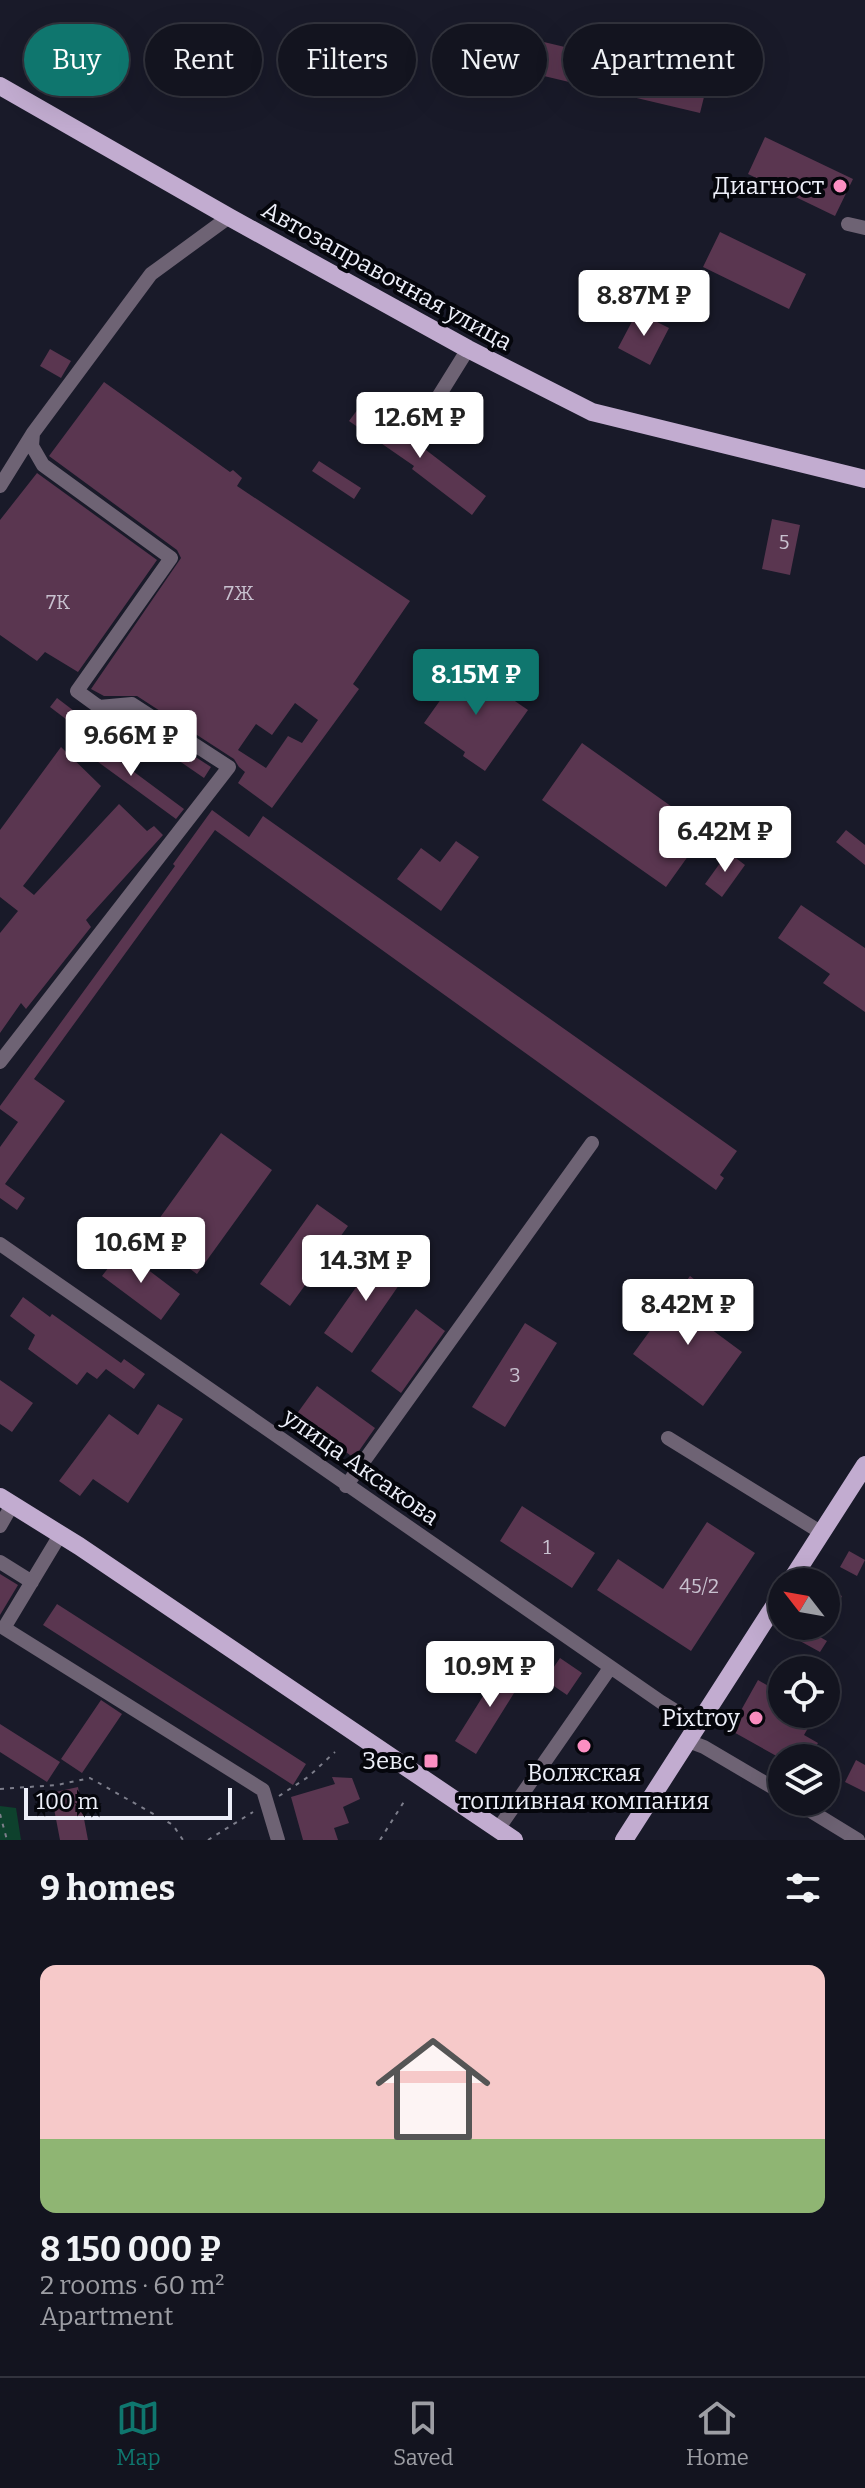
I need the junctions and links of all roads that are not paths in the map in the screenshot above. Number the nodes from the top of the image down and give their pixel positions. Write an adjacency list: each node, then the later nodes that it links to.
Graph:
1 (0, 86): 2 (main road, Автозаправочная улица)
2 (229, 217): 5 (main road, Автозаправочная улица); 7 (street)
3 (848, 224): 4 (street)
4 (865, 228)
5 (468, 349): 6 (street); 8 (main road, Автозаправочная улица)
6 (417, 431)
7 (33, 433): 9 (street); 10 (street)
8 (865, 479)
9 (0, 486)
10 (0, 1062)
11 (592, 1143): 15 (street)
12 (0, 1244): 15 (street, улица Аксакова)
13 (668, 1438): 18 (street)
14 (865, 1465): 18 (main road)
15 (346, 1486): 24 (street, улица Аксакова)
16 (6, 1501): 17 (street); 19 (main road)
17 (0, 1526)
18 (822, 1533): 21 (main road)
19 (60, 1535): 22 (street); 28 (main road)
20 (0, 1562): 22 (street)
21 (799, 1568)
22 (32, 1582): 29 (street)
23 (768, 1616): 25 (main road)
24 (610, 1668): 25 (street, улица Аксакова); 28 (street)
25 (693, 1733): 26 (street, улица Аксакова); 31 (main road)
26 (768, 1785)
27 (819, 1816): 32 (street)
28 (498, 1829): 30 (main road)
29 (278, 1840)
30 (514, 1840)
31 (624, 1840)
32 (858, 1840)

